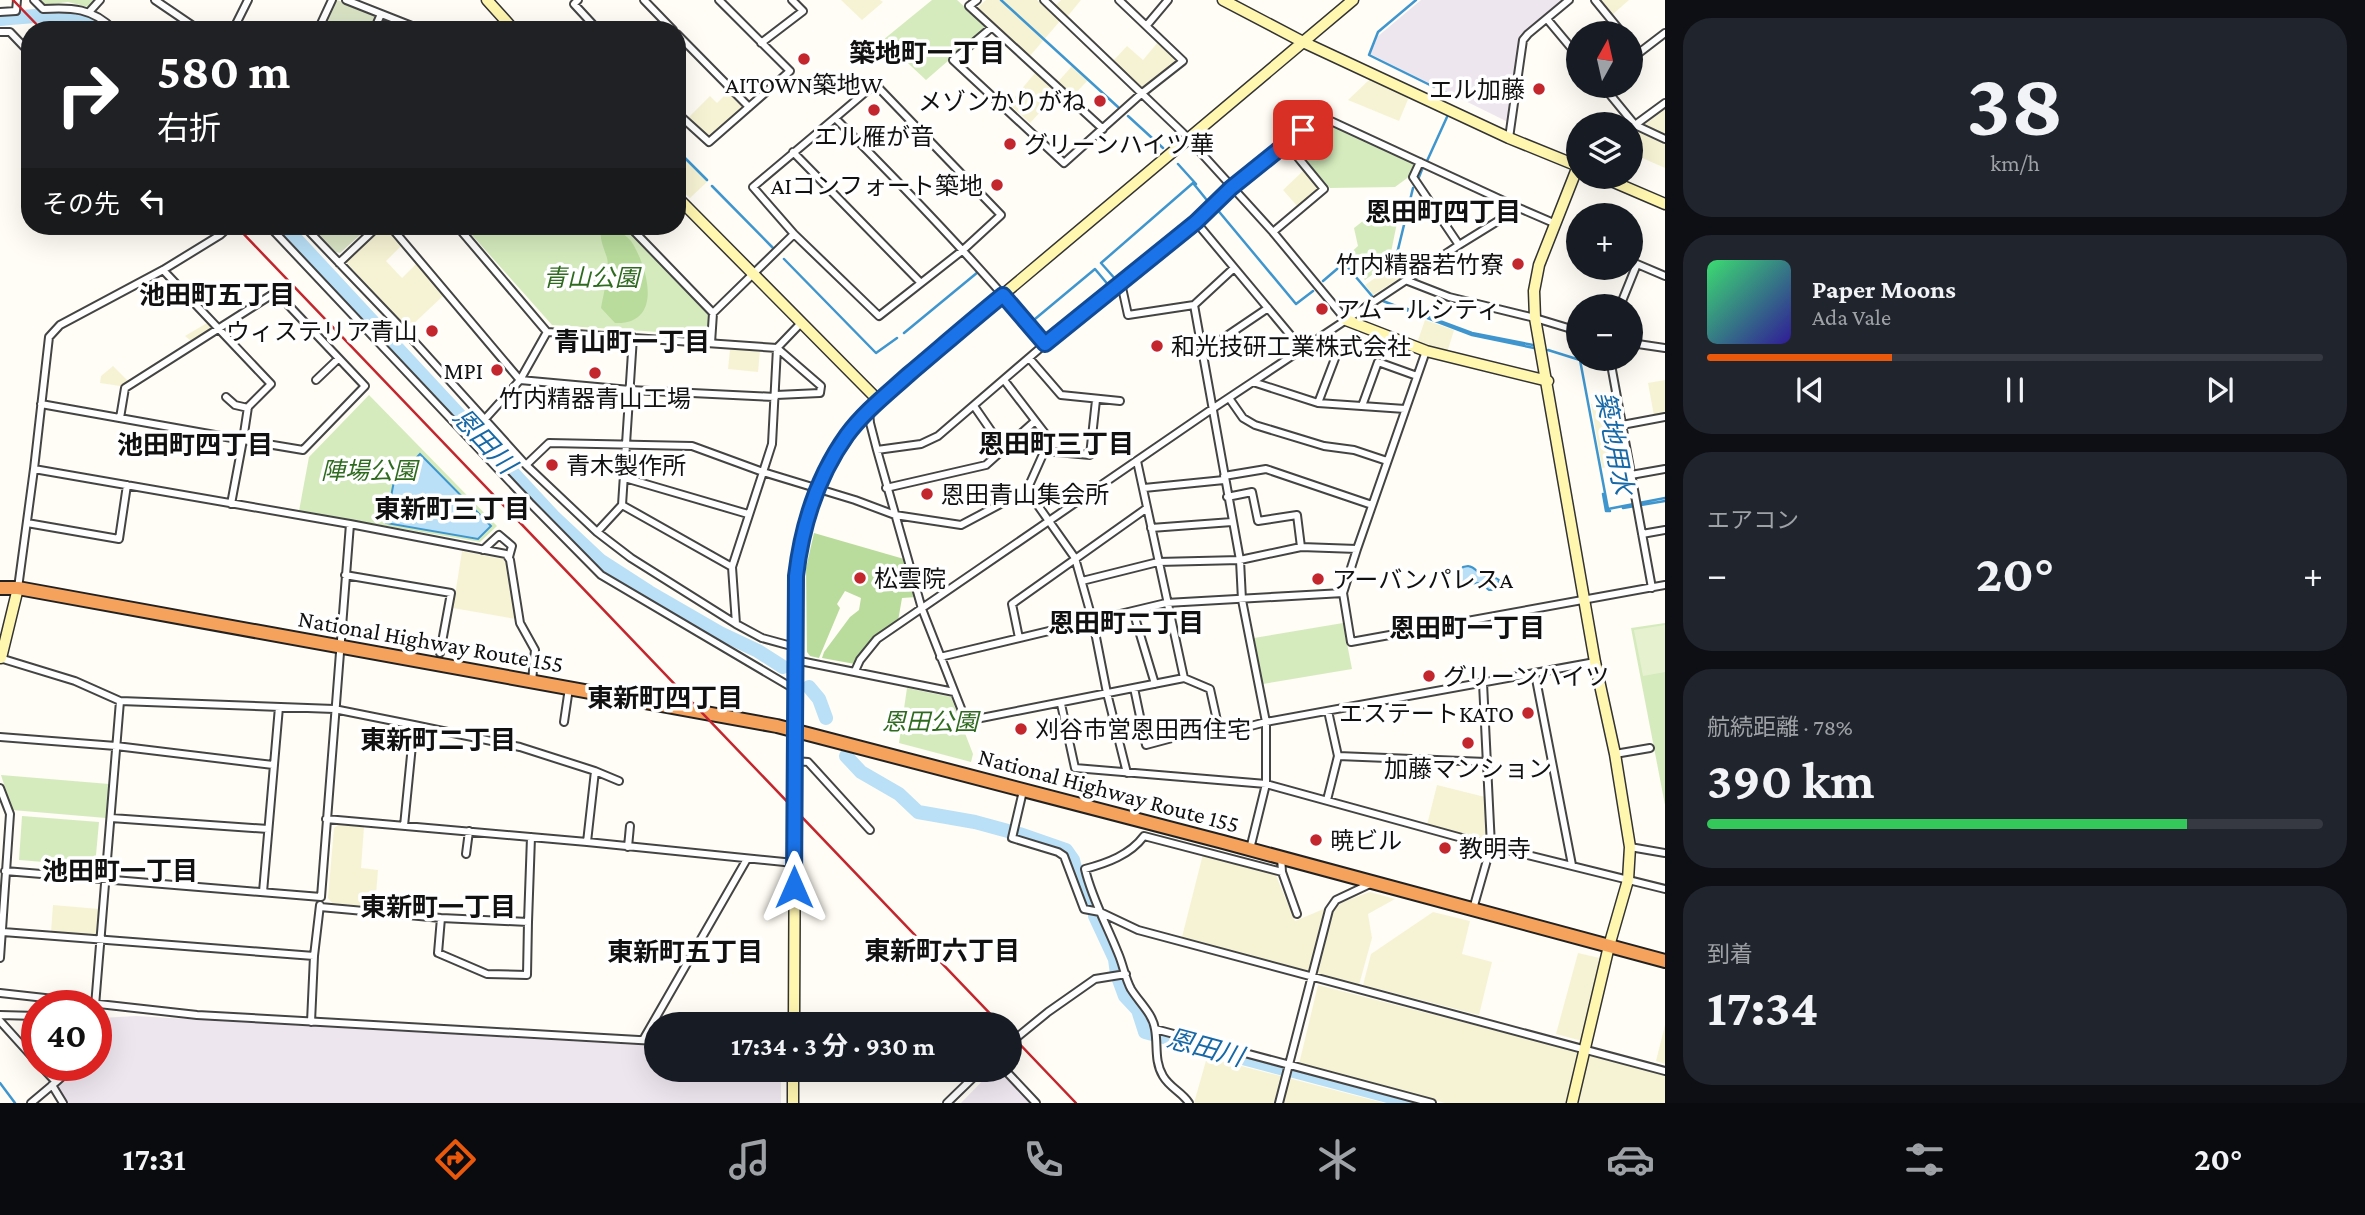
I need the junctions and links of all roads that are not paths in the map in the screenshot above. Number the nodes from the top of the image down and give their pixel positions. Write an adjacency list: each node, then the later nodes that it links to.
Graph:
1 (18, 0): 22 (street)
2 (34, 0): 21 (street)
3 (100, 0): 21 (street)
4 (155, 0): 26 (street)
5 (247, 0): 27 (street)
6 (332, 0): 28 (street)
7 (346, 0): 23 (street)
8 (487, 0): 31 (street)
9 (578, 0): 32 (street)
10 (644, 0): 33 (street)
11 (719, 0): 42 (street)
12 (792, 0): 42 (street)
13 (977, 0): 36 (street)
14 (1044, 0): 45 (street)
15 (1119, 0): 35 (street)
16 (1168, 0): 35 (street)
17 (1223, 0): 39 (street)
18 (1353, 0): 39 (street)
19 (1569, 0): 24 (street)
20 (1595, 0): 34 (street)
21 (90, 11): 25 (street)
22 (0, 12)
23 (381, 14): 29 (street); 30 (street)
24 (1547, 19): 40 (street); 56 (street)
25 (103, 21)
26 (186, 21)
27 (237, 21)
28 (322, 21)
29 (378, 21)
30 (399, 21)
31 (506, 21)
32 (590, 21)
33 (664, 21)
34 (1612, 21)
35 (1147, 25): 45 (street)
36 (991, 28): 53 (street); 53 (street)
37 (0, 32): 43 (street)
38 (1665, 33): 44 (street)
39 (1303, 42): 55 (street); 56 (street)
40 (1566, 42)
41 (686, 43): 48 (street)
42 (761, 43): 48 (street)
43 (21, 44)
44 (1643, 50)
45 (1141, 94): 53 (street); 55 (street)
46 (1613, 98): 49 (street)
47 (1665, 103): 51 (street)
48 (749, 107): 52 (street)
49 (1624, 112)
50 (835, 118): 59 (street); 80 (street); 80 (street)
51 (1643, 119)
52 (686, 121)
53 (1102, 129)
54 (1643, 129): 57 (street)
55 (1187, 138): 62 (street); 90 (street)
56 (1509, 138): 60 (street)
57 (1665, 139)
58 (1287, 144): 61 (street); 62 (street); 70 (street)
59 (793, 152): 71 (street); 87 (street)
60 (1566, 161)
61 (1420, 162): 67 (street); 79 (street)
62 (1231, 188): 68 (street); 70 (street)
63 (1569, 189): 69 (street)
64 (1630, 189): 65 (street)
65 (1665, 204)
66 (686, 206): 84 (street)
67 (1519, 208): 69 (street); 79 (street)
68 (1196, 222): 82 (street); 88 (street)
69 (1556, 224): 94 (street)
70 (1272, 232): 95 (street)
71 (794, 234): 84 (street); 87 (street)
72 (220, 235): 83 (street)
73 (277, 235): 211 (street)
74 (312, 235): 81 (street)
75 (369, 235): 81 (street)
76 (398, 235): 115 (street)
77 (465, 235): 99 (street)
78 (638, 235): 93 (street)
79 (1459, 245): 86 (street)
80 (963, 250): 87 (street); 90 (street)
81 (339, 263): 136 (street)
82 (1234, 268): 91 (street); 92 (street)
83 (163, 270): 98 (street); 127 (street)
84 (752, 275): 93 (street); 96 (street)
85 (1665, 276): 89 (street)
86 (1408, 281): 94 (street); 95 (street)
87 (920, 282)
88 (1121, 283): 91 (street); 103 (street)
89 (1625, 294)
90 (1003, 295): 103 (street); 124 (street)
91 (1194, 305): 109 (street)
92 (1268, 308): 107 (street); 109 (street)
93 (713, 313): 102 (street)
94 (1535, 318): 97 (street); 117 (street)
95 (1346, 320): 101 (street); 108 (street)
96 (800, 323): 105 (street); 124 (street)
97 (1566, 327)
98 (219, 329): 111 (street); 130 (street); 135 (street)
99 (547, 332): 100 (street); 115 (street)
100 (634, 337): 102 (street); 119 (street)
101 (1319, 339): 107 (street); 126 (street)
102 (711, 344): 105 (street)
103 (1045, 344): 110 (street)
104 (1643, 345): 106 (street)
105 (777, 348): 120 (street); 120 (street)
106 (1665, 348)
107 (1302, 349): 118 (street)
108 (1426, 351): 113 (street); 117 (street)
109 (1203, 352): 131 (street)
110 (1029, 358): 116 (street); 123 (street)
111 (338, 359): 114 (street); 139 (street)
112 (1612, 371): 138 (street)
113 (1417, 376): 129 (street); 132 (street)
114 (316, 380)
115 (520, 380): 119 (street); 136 (street)
116 (1004, 380): 128 (street); 137 (street)
117 (1548, 381): 188 (street)
118 (1253, 382): 122 (street); 126 (street)
119 (630, 390): 120 (street); 140 (street)
120 (775, 396): 149 (street)
121 (226, 397): 130 (street)
122 (1229, 398): 131 (street); 145 (street)
123 (1096, 400): 125 (street); 143 (street)
124 (879, 401): 133 (street)
125 (1120, 401)
126 (1318, 403): 129 (street)
127 (41, 404): 135 (street); 147 (street)
128 (974, 405): 141 (street); 142 (street)
129 (1362, 405): 132 (street)
130 (248, 408): 139 (street)
131 (1212, 409): 144 (street); 152 (street)
132 (1405, 409): 145 (street)
133 (869, 410): 142 (street); 156 (street)
134 (1665, 417): 138 (street)
135 (120, 418): 139 (street)
136 (485, 419): 146 (street)
137 (1035, 421): 141 (street); 143 (street)
138 (1622, 425): 150 (street)
139 (243, 440): 159 (street)
140 (626, 444): 146 (street); 149 (street); 151 (street)
141 (1003, 448): 154 (street)
142 (877, 450): 154 (street)
143 (1045, 451): 157 (street)
144 (1138, 460): 155 (street); 165 (street)
145 (1387, 461): 161 (street)
146 (526, 465): 171 (street)
147 (34, 469): 153 (street); 167 (street)
148 (1665, 470): 150 (street)
149 (763, 471): 156 (street); 163 (street)
150 (1631, 475): 172 (street)
151 (625, 478): 160 (street); 163 (street)
152 (1224, 478): 155 (street); 158 (street); 161 (street)
153 (127, 485): 159 (street); 167 (street)
154 (886, 488): 164 (street)
155 (1144, 488): 162 (street)
156 (817, 489): 164 (street); 197 (street)
157 (1027, 490): 164 (street); 165 (street)
158 (1227, 496): 166 (street); 173 (street)
159 (231, 504): 168 (street)
160 (622, 505): 171 (street); 180 (street)
161 (1372, 505): 174 (street)
162 (1147, 508): 169 (street); 177 (street)
163 (748, 514): 180 (street)
164 (895, 515): 191 (street)
165 (1049, 521): 177 (street); 191 (street)
166 (1232, 522): 169 (street); 178 (street)
167 (27, 523): 186 (street)
168 (350, 524): 175 (street); 181 (street)
169 (1151, 528): 179 (street)
170 (1665, 530): 172 (street)
171 (597, 533): 194 (street)
172 (1642, 534): 184 (street)
173 (1301, 547): 174 (street); 178 (street)
174 (1357, 549): 187 (street)
175 (483, 550): 176 (street); 176 (street)
176 (509, 557): 206 (street)
177 (1075, 558): 182 (street); 195 (street)
178 (1240, 560): 179 (street); 189 (street)
179 (1158, 562): 182 (street); 190 (street)
180 (732, 567): 194 (street)
181 (345, 575): 196 (street); 198 (street)
182 (1082, 581): 193 (street)
183 (1665, 585): 184 (street)
184 (1652, 587): 188 (street)
185 (0, 588): 186 (highway, National Highway Route 155)
186 (19, 588): 196 (highway, National Highway Route 155); 200 (street)
187 (1343, 593): 188 (street); 189 (street)
188 (1586, 599): 202 (street)
189 (1242, 600): 190 (street); 220 (street)
190 (1167, 603): 192 (street); 205 (street)
191 (922, 609): 199 (street); 203 (street)
192 (1133, 611): 193 (street); 208 (street)
193 (1093, 622): 195 (street); 213 (street)
194 (736, 624): 197 (street)
195 (1019, 638): 199 (street)
196 (339, 645): 206 (highway, National Highway Route 155); 217 (street)
197 (795, 648): 201 (street)
198 (440, 653)
199 (940, 657): 212 (street)
200 (1, 658): 214 (street)
201 (795, 660): 203 (street); 211 (street)
202 (1595, 662): 204 (street); 227 (street)
203 (855, 671): 212 (street)
204 (1535, 674): 207 (street); 259 (street)
205 (1184, 678): 208 (street); 222 (street)
206 (532, 681): 209 (highway, National Highway Route 155)
207 (1483, 683): 218 (street); 230 (street)
208 (1155, 684): 210 (street)
209 (569, 688): 219 (street); 223 (highway, National Highway Route 155)
210 (1134, 688): 213 (street); 222 (street)
211 (796, 690): 223 (street)
212 (954, 692): 215 (street)
213 (1107, 693): 215 (street); 233 (street)
214 (120, 701): 216 (street); 225 (street)
215 (1061, 704): 233 (street)
216 (279, 707): 217 (street); 231 (street)
217 (334, 709): 221 (street); 241 (street)
218 (1328, 711): 220 (street); 228 (street)
219 (564, 722)
220 (1266, 722): 222 (street); 235 (street)
221 (414, 725): 232 (street); 242 (street)
222 (1217, 726)
223 (795, 730): 229 (street); 237 (highway, National Highway Route 155)
224 (0, 737): 225 (street)
225 (116, 746): 231 (street); 240 (street)
226 (1650, 748): 227 (street)
227 (1615, 754): 252 (street)
228 (1338, 756): 230 (street); 238 (street)
229 (795, 761): 245 (street); 258 (street)
230 (1486, 762): 250 (street)
231 (273, 765): 244 (street)
232 (595, 771): 234 (street); 248 (street)
233 (1127, 773): 235 (street)
234 (619, 781)
235 (1266, 784): 238 (street); 253 (street)
236 (0, 788): 239 (street)
237 (1024, 789): 253 (highway, National Highway Route 155); 270 (street)
238 (1328, 800): 250 (street)
239 (3, 805): 249 (street)
240 (111, 818): 244 (street); 262 (street)
241 (326, 819): 242 (street); 267 (street)
242 (404, 826): 246 (street)
243 (630, 826): 251 (street)
244 (268, 829): 266 (street)
245 (870, 830)
246 (468, 831): 247 (street); 255 (street)
247 (531, 837): 248 (street); 273 (street)
248 (587, 842): 251 (street)
249 (4, 844): 260 (street)
250 (1491, 846): 259 (street); 269 (street)
251 (628, 847): 257 (street)
252 (1630, 847): 254 (street); 263 (street)
253 (1250, 849): 256 (highway, National Highway Route 155)
254 (1665, 853)
255 (467, 854)
256 (1280, 858): 261 (street); 264 (highway, National Highway Route 155)
257 (747, 859): 258 (street); 293 (street)
258 (794, 863): 286 (street)
259 (1572, 865): 263 (street)
260 (5, 870): 262 (street); 274 (street)
261 (1282, 873): 270 (street); 271 (street)
262 (106, 879): 266 (street); 275 (street)
263 (1628, 880): 265 (street); 276 (street)
264 (1372, 883): 269 (highway, National Highway Route 155); 281 (street)
265 (1665, 889)
266 (263, 892): 267 (street)
267 (321, 897): 268 (street)
268 (320, 907): 272 (street); 277 (street)
269 (1473, 909): 276 (highway, National Highway Route 155)
270 (1100, 912): 280 (street); 281 (street)
271 (1297, 914)
272 (440, 918): 273 (street); 273 (street)
273 (528, 922)
274 (3, 932): 275 (street); 278 (street)
275 (100, 940): 277 (street); 282 (street)
276 (1609, 946): 279 (highway, National Highway Route 155); 295 (street)
277 (314, 956): 290 (street)
278 (0, 958)
279 (1665, 961)
280 (1126, 974): 291 (street); 292 (street)
281 (1311, 977): 295 (street); 296 (street)
282 (96, 990)
283 (0, 993): 284 (street)
284 (21, 996)
285 (112, 1007): 290 (street)
286 (794, 1012)
287 (0, 1015): 288 (street)
288 (21, 1016)
289 (0, 1021): 294 (street)
290 (311, 1022): 293 (street)
291 (1155, 1032): 296 (street); 308 (street)
292 (1022, 1033)
293 (642, 1040)
294 (21, 1044)
295 (1586, 1049): 297 (street); 311 (street)
296 (1289, 1065): 309 (street); 310 (street)
297 (1665, 1071)
298 (56, 1081): 302 (street)
299 (793, 1082): 305 (street)
300 (969, 1082): 306 (street)
301 (1017, 1082): 307 (street)
302 (54, 1083): 303 (street); 304 (street)
303 (34, 1102)
304 (62, 1103)
305 (793, 1103)
306 (947, 1103)
307 (1037, 1103)
308 (1189, 1103)
309 (1279, 1103)
310 (1432, 1103)
311 (1572, 1103)

